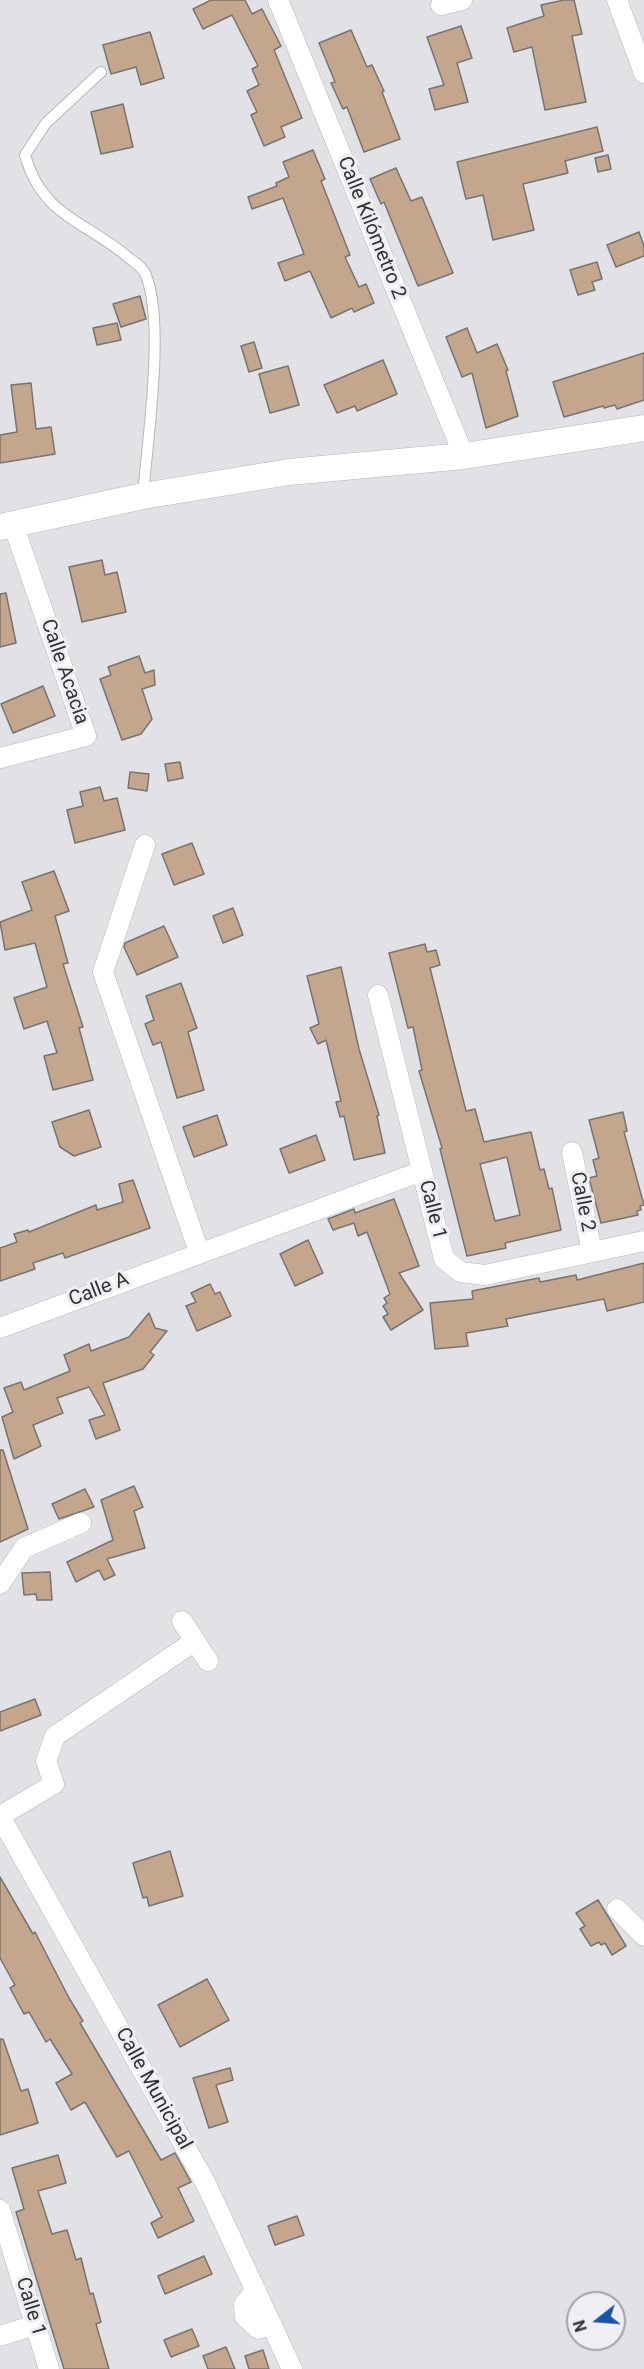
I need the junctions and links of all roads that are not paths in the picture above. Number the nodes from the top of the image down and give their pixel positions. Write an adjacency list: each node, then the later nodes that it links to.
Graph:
1 (278, 0): 8 (street, Calle Kilómetro 2)
2 (462, 0): 4 (street)
3 (617, 0): 6 (street)
4 (441, 6)
5 (101, 72): 9 (lane)
6 (644, 73)
7 (644, 428): 8 (street)
8 (464, 456): 9 (street)
9 (143, 496): 10 (street)
10 (6, 525): 11 (street, Calle Acacia)
11 (0, 758)
12 (145, 845): 17 (street)
13 (378, 995): 15 (street, Calle 1)
14 (572, 1152): 18 (street, Calle 2)
15 (422, 1171): 17 (street, Calle A); 18 (street, Calle 1)
16 (644, 1241): 18 (street, Calle 1)
17 (199, 1252): 19 (street, Calle A)
18 (592, 1252)
19 (0, 1328)
20 (81, 1523): 21 (street)
21 (0, 1584)
22 (182, 1621): 23 (street)
23 (195, 1641): 24 (street); 25 (street)
24 (208, 1661)
25 (0, 1816): 32 (street, Calle Municipal)
26 (617, 1909): 27 (street)
27 (644, 1936)
28 (0, 2210): 29 (street, Calle 1)
29 (35, 2325): 30 (street); 31 (street, Calle 1)
30 (0, 2336)
31 (49, 2369)
32 (292, 2369)

